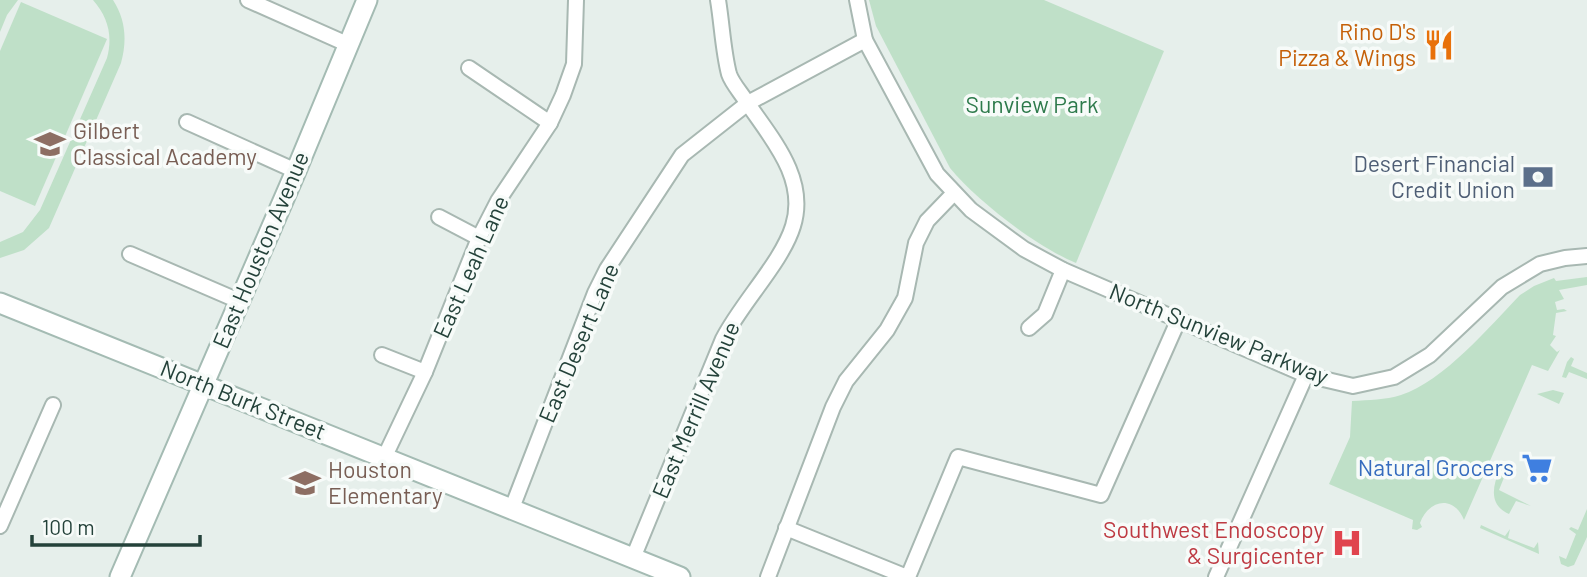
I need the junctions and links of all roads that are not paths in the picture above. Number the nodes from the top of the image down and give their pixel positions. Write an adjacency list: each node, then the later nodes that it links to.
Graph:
1 (248, 0): 7 (street)
2 (367, 0): 7 (street, East Houston Avenue)
3 (576, 0): 11 (street, East Leah Lane)
4 (718, 0): 9 (street, East Merrill Avenue)
5 (857, 0): 6 (street)
6 (865, 40): 9 (street, East Desert Lane); 13 (street, North Sunview Parkway)
7 (347, 44): 12 (street, East Houston Avenue)
8 (469, 68): 11 (street)
9 (748, 103): 29 (street, East Desert Lane); 32 (street, East Merrill Avenue)
10 (187, 122): 12 (street)
11 (550, 123): 15 (street, East Leah Lane)
12 (296, 170): 19 (street, East Houston Avenue)
13 (954, 193): 18 (street, North Sunview Parkway); 31 (street)
14 (439, 217): 15 (street)
15 (479, 238): 24 (street, East Leah Lane)
16 (130, 254): 19 (street)
17 (1587, 256): 25 (street, North Sunview Parkway)
18 (1063, 271): 21 (street, North Sunview Parkway); 22 (street)
19 (239, 302): 26 (street, East Houston Avenue)
20 (0, 303): 26 (street, North Burk Street)
21 (1178, 321): 25 (street, North Sunview Parkway); 36 (street)
22 (1029, 328)
23 (382, 355): 24 (street)
24 (425, 372): 28 (street, East Leah Lane)
25 (1306, 375): 37 (street)
26 (204, 384): 28 (street, North Burk Street); 33 (street, East Houston Avenue)
27 (53, 405): 30 (street)
28 (385, 456): 29 (street, North Burk Street)
29 (512, 508): 32 (street, North Burk Street)
30 (0, 526)
31 (786, 528): 35 (street); 36 (street)
32 (633, 558): 34 (street, North Burk Street)
33 (120, 577)
34 (680, 577)
35 (768, 577)
36 (907, 577)
37 (1216, 577)

